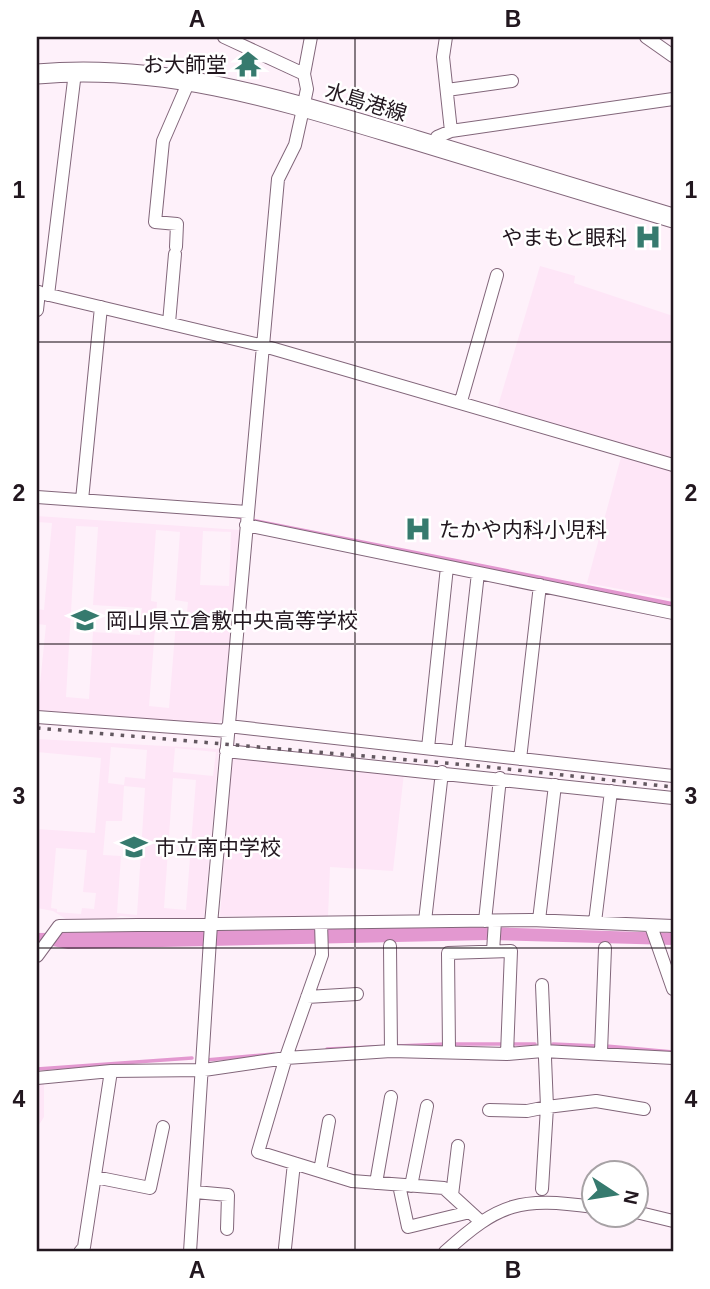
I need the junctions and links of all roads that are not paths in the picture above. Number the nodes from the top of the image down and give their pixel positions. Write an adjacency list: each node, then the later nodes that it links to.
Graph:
1 (224, 37): 8 (street)
2 (311, 37): 8 (street)
3 (446, 37): 11 (street)
4 (646, 37): 5 (street)
5 (673, 56)
6 (75, 72): 7 (main road, 水島港線); 9 (main road, 水島港線); 18 (street)
7 (37, 74)
8 (304, 74): 13 (street)
9 (189, 81): 13 (main road, 水島港線); 21 (street)
10 (512, 81): 11 (street)
11 (446, 90): 14 (street)
12 (673, 99): 14 (street)
13 (303, 106): 15 (main road, 水島港線); 22 (street)
14 (451, 131): 15 (street)
15 (434, 146): 16 (main road, 水島港線)
16 (673, 218)
17 (497, 275): 23 (street)
18 (41, 293): 19 (street); 20 (street)
19 (100, 307): 21 (street); 26 (street)
20 (37, 310)
21 (169, 323): 22 (street)
22 (264, 346): 23 (street); 27 (street)
23 (461, 401): 24 (street)
24 (673, 465)
25 (37, 497): 26 (street)
26 (82, 500): 27 (street)
27 (247, 519): 28 (street); 33 (street)
28 (447, 567): 29 (street); 34 (street)
29 (478, 573): 30 (street); 36 (street)
30 (540, 585): 31 (street); 37 (street)
31 (673, 613)
32 (37, 717): 33 (street)
33 (228, 729): 34 (street); 35 (street)
34 (428, 748): 36 (street)
35 (226, 751): 38 (street); 49 (street)
36 (458, 752): 37 (street)
37 (520, 759): 39 (street)
38 (442, 772): 40 (street); 45 (street)
39 (673, 776)
40 (500, 778): 41 (street); 46 (street)
41 (555, 785): 42 (street); 44 (street)
42 (611, 791): 43 (street); 47 (street)
43 (673, 798)
44 (539, 920): 46 (street); 47 (street)
45 (425, 922): 46 (street); 51 (street)
46 (491, 922): 53 (street)
47 (595, 922): 50 (street)
48 (673, 926): 50 (street)
49 (210, 927): 51 (street); 55 (street); 67 (street)
50 (651, 928): 57 (street)
51 (322, 932): 59 (street)
52 (390, 946): 63 (street)
53 (494, 947): 60 (street); 61 (street)
54 (605, 948): 62 (street)
55 (40, 952)
56 (542, 985): 64 (street)
57 (673, 989)
58 (357, 994): 59 (street)
59 (307, 997): 65 (street)
60 (449, 1045): 61 (street); 63 (street)
61 (507, 1047): 64 (street)
62 (601, 1047): 64 (street); 66 (street)
63 (391, 1050): 65 (street)
64 (543, 1051): 72 (street)
65 (286, 1057): 67 (street); 78 (street)
66 (673, 1058)
67 (204, 1070): 68 (street); 84 (street)
68 (111, 1071): 69 (street); 80 (street)
69 (38, 1075)
70 (391, 1097): 81 (street)
71 (427, 1106): 82 (street)
72 (547, 1107): 73 (street); 74 (street); 83 (street)
73 (645, 1109)
74 (489, 1110)
75 (329, 1121): 79 (street)
76 (163, 1127): 80 (street)
77 (458, 1146): 85 (street)
78 (294, 1163): 79 (street); 91 (street)
79 (320, 1171): 81 (street)
80 (94, 1177): 92 (street)
81 (376, 1183): 82 (street)
82 (405, 1185): 85 (street); 88 (street)
83 (542, 1189)
84 (195, 1192): 90 (street); 93 (street)
85 (452, 1195): 88 (street)
86 (580, 1205): 88 (street)
87 (650, 1214): 89 (street)
88 (475, 1216): 94 (street)
89 (673, 1217)
90 (227, 1228)
91 (285, 1248)
92 (87, 1251)
93 (190, 1252)
94 (445, 1252)

